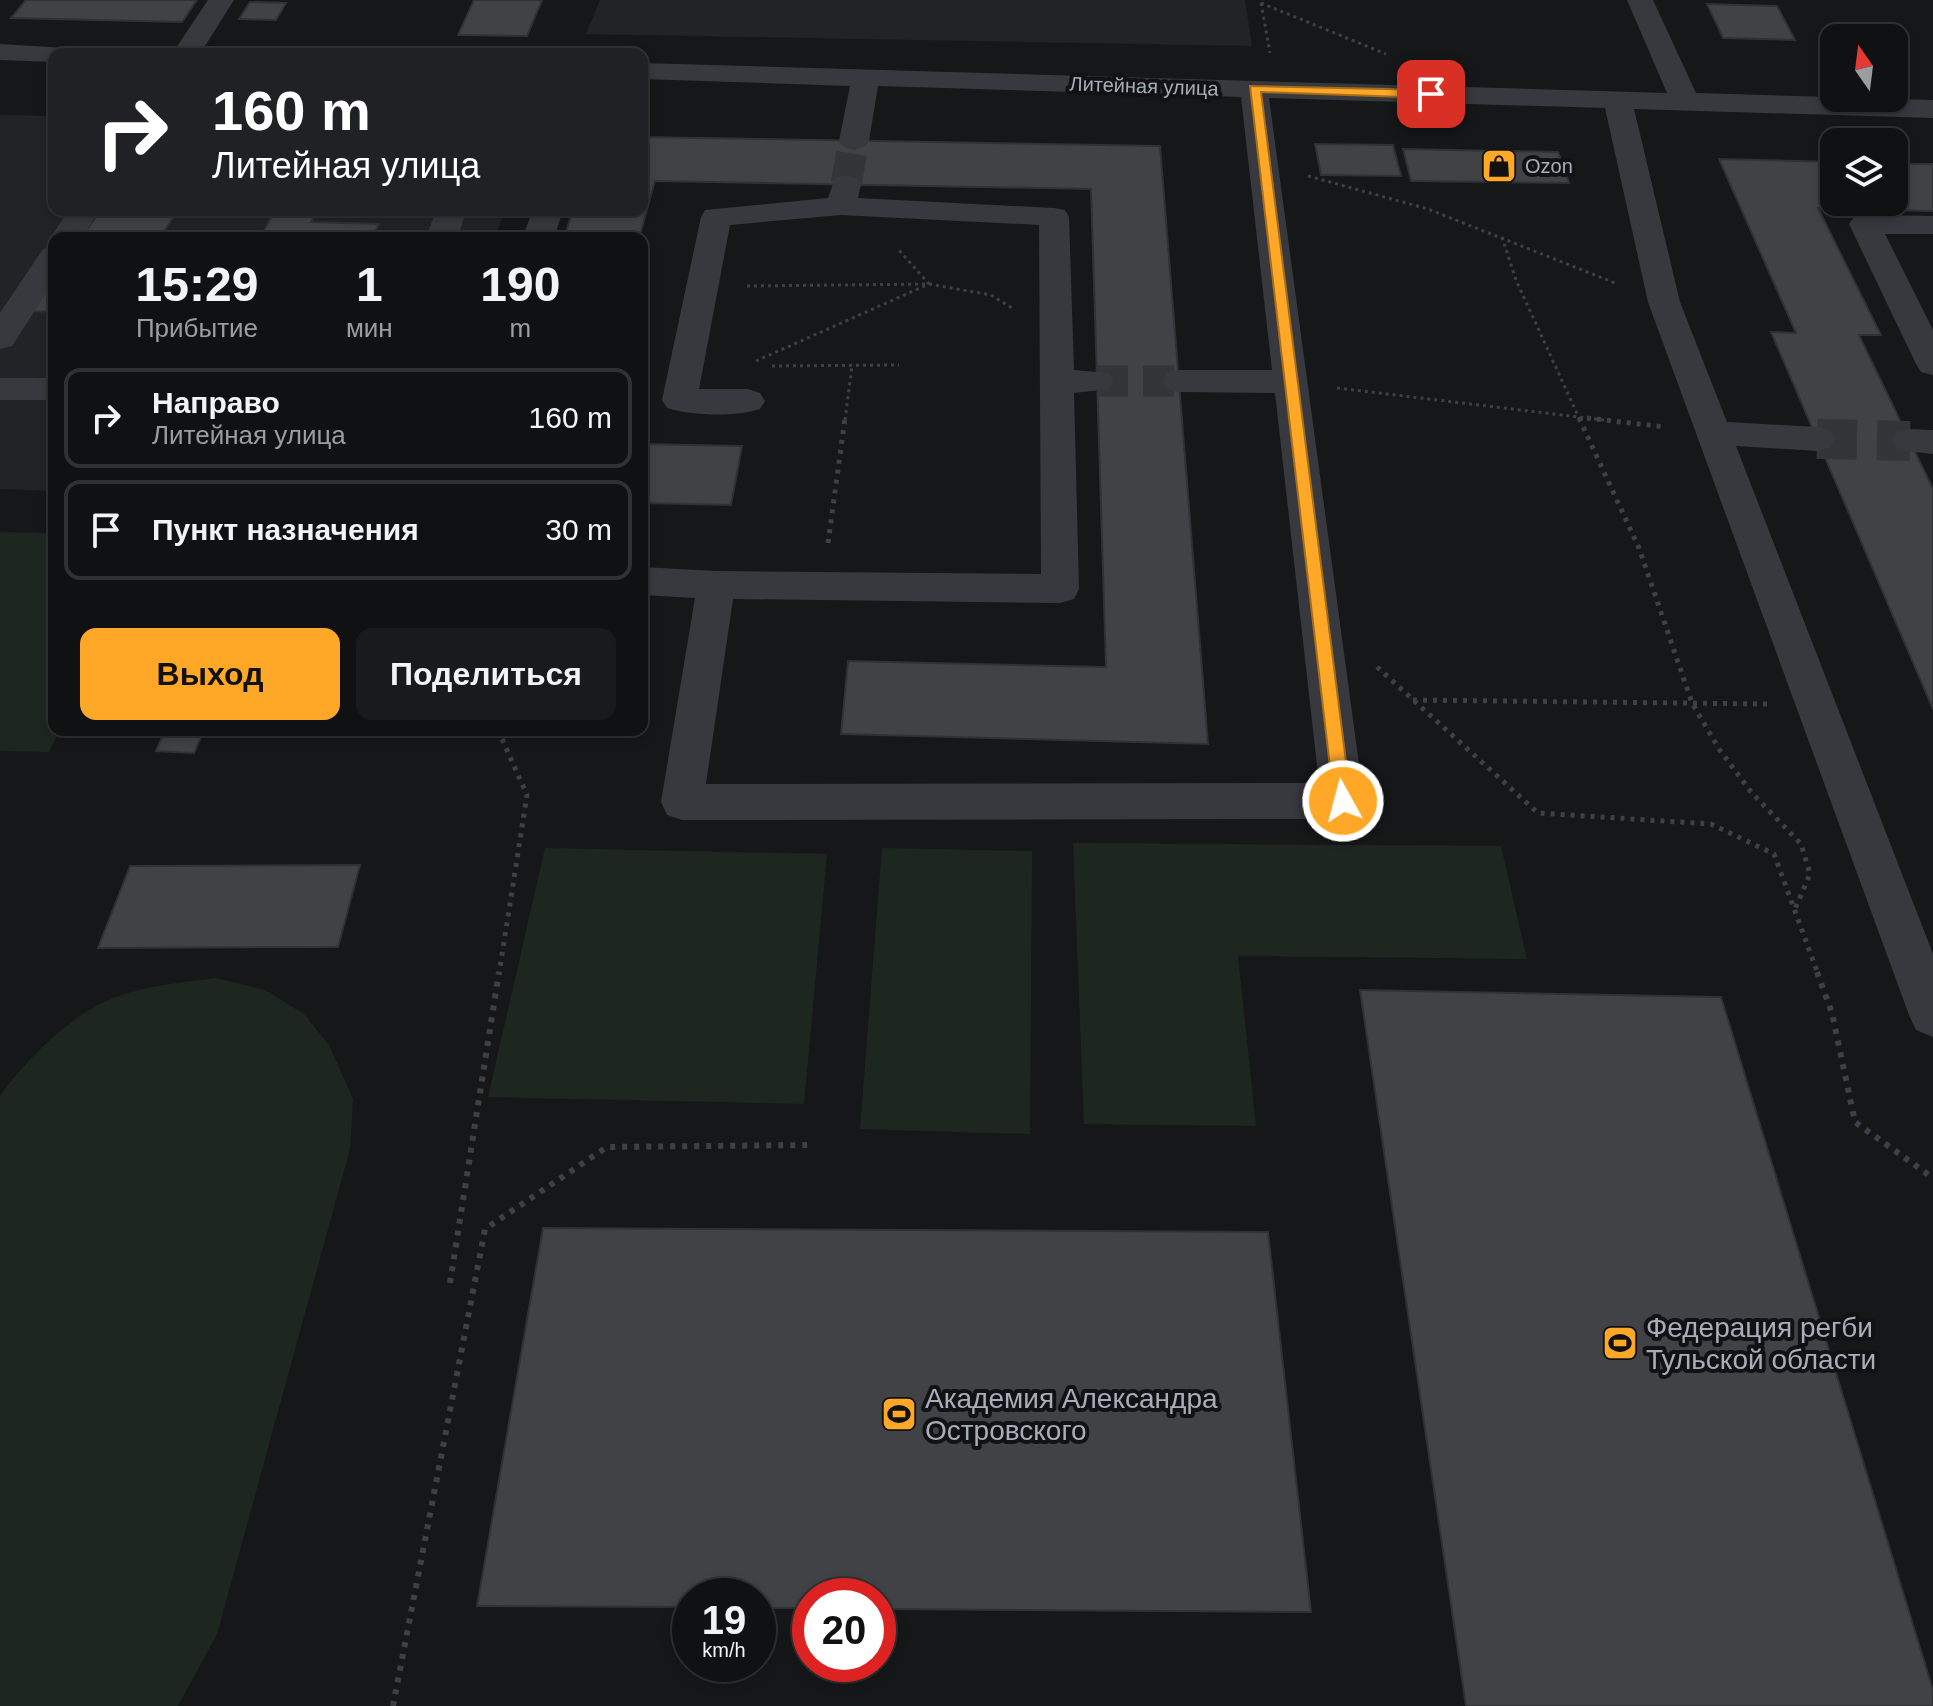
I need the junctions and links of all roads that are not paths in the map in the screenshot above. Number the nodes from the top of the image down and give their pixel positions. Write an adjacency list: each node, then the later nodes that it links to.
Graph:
1 (221, 0): 3 (street)
2 (1640, 0): 10 (street)
3 (190, 48)
4 (0, 52): 5 (street)
5 (48, 54)
6 (648, 71): 7 (street, Литейная улица)
7 (865, 78): 8 (street, Литейная улица); 12 (street)
8 (1254, 89): 9 (street, Литейная улица); 20 (street)
9 (1618, 100): 10 (street, Литейная улица); 24 (street)
10 (1685, 101): 11 (street, Литейная улица)
11 (1933, 109)
12 (854, 141)
13 (1933, 225): 16 (street)
14 (48, 265): 15 (street)
15 (0, 338)
16 (1933, 364)
17 (1097, 381): 19 (street)
18 (1179, 381): 20 (street)
19 (1057, 382): 23 (street); 27 (street)
20 (1291, 382): 27 (street)
21 (0, 389): 22 (street)
22 (48, 389)
23 (748, 401)
24 (1713, 433): 25 (street); 28 (street)
25 (1817, 439)
26 (648, 581): 27 (street)
27 (716, 585)
28 (1933, 1015)

